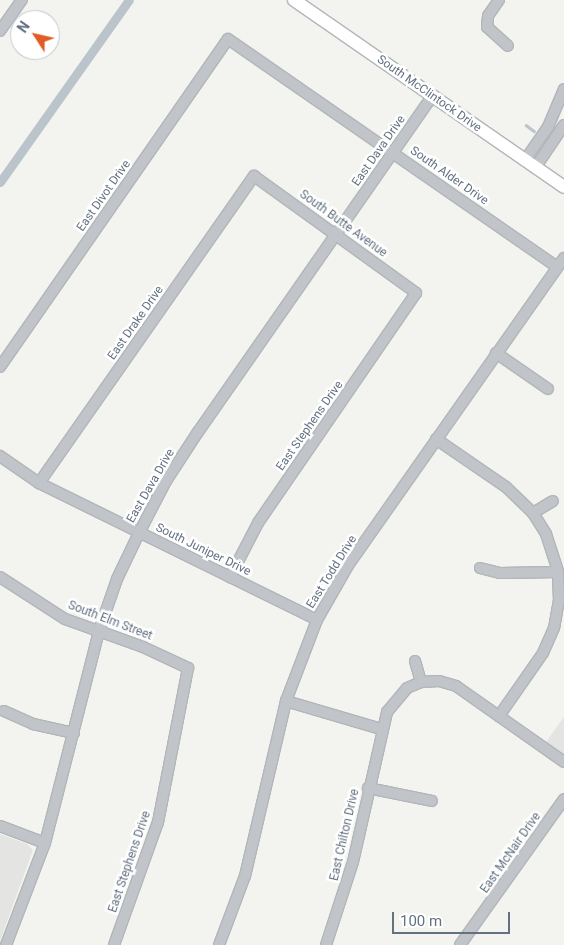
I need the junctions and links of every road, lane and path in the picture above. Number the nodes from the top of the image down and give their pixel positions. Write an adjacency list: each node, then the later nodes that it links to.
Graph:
1 (22, 0): 4 (street)
2 (294, 0): 8 (main road, South McClintock Drive)
3 (499, 0): 6 (street)
4 (0, 30)
5 (228, 38): 10 (street, South Alder Drive); 18 (street, East Divot Drive)
6 (508, 46)
7 (564, 89): 11 (street)
8 (432, 96): 10 (street, East Dava Drive); 11 (main road, South McClintock Drive)
9 (564, 125): 11 (street)
10 (393, 152): 14 (street, East Dava Drive); 15 (street, South Alder Drive)
11 (530, 164): 13 (main road, South McClintock Drive)
12 (254, 176): 14 (street, South Butte Avenue); 22 (street, East Drake Drive)
13 (564, 187)
14 (337, 234): 16 (street, South Butte Avenue); 25 (street, East Dava Drive)
15 (561, 263): 17 (street, East Todd Drive)
16 (416, 293): 29 (street, East Stephens Drive)
17 (496, 353): 19 (street); 20 (street, East Todd Drive)
18 (0, 367)
19 (548, 389)
20 (436, 440): 24 (street); 30 (street, East Todd Drive)
21 (0, 456): 22 (street, South Juniper Drive)
22 (39, 483): 25 (street, South Juniper Drive)
23 (553, 501): 24 (street)
24 (533, 513): 27 (street)
25 (139, 533): 29 (street, South Juniper Drive); 31 (street, East Dava Drive)
26 (480, 568): 27 (street)
27 (558, 572): 37 (street)
28 (0, 576): 31 (street, South Elm Street)
29 (230, 577): 30 (street, South Juniper Drive)
30 (317, 620): 35 (street, East Todd Drive)
31 (99, 631): 33 (street, South Elm Street); 39 (street, East Dava Drive)
32 (415, 661): 34 (street)
33 (188, 668): 47 (street, East Stephens Drive)
34 (421, 682): 37 (street); 38 (street, East Chilton Drive)
35 (286, 701): 38 (street); 48 (street, East Todd Drive)
36 (4, 711): 39 (street)
37 (499, 716): 40 (street)
38 (381, 729): 41 (street, East Chilton Drive)
39 (74, 733): 45 (street, East Dava Drive)
40 (564, 762)
41 (368, 788): 43 (street); 49 (street, East Chilton Drive)
42 (564, 799): 50 (street, East McNair Drive)
43 (432, 801)
44 (0, 826): 45 (street)
45 (45, 843): 46 (street, East Dava Drive)
46 (6, 945)
47 (114, 945)
48 (220, 945)
49 (326, 945)
50 (460, 945)

